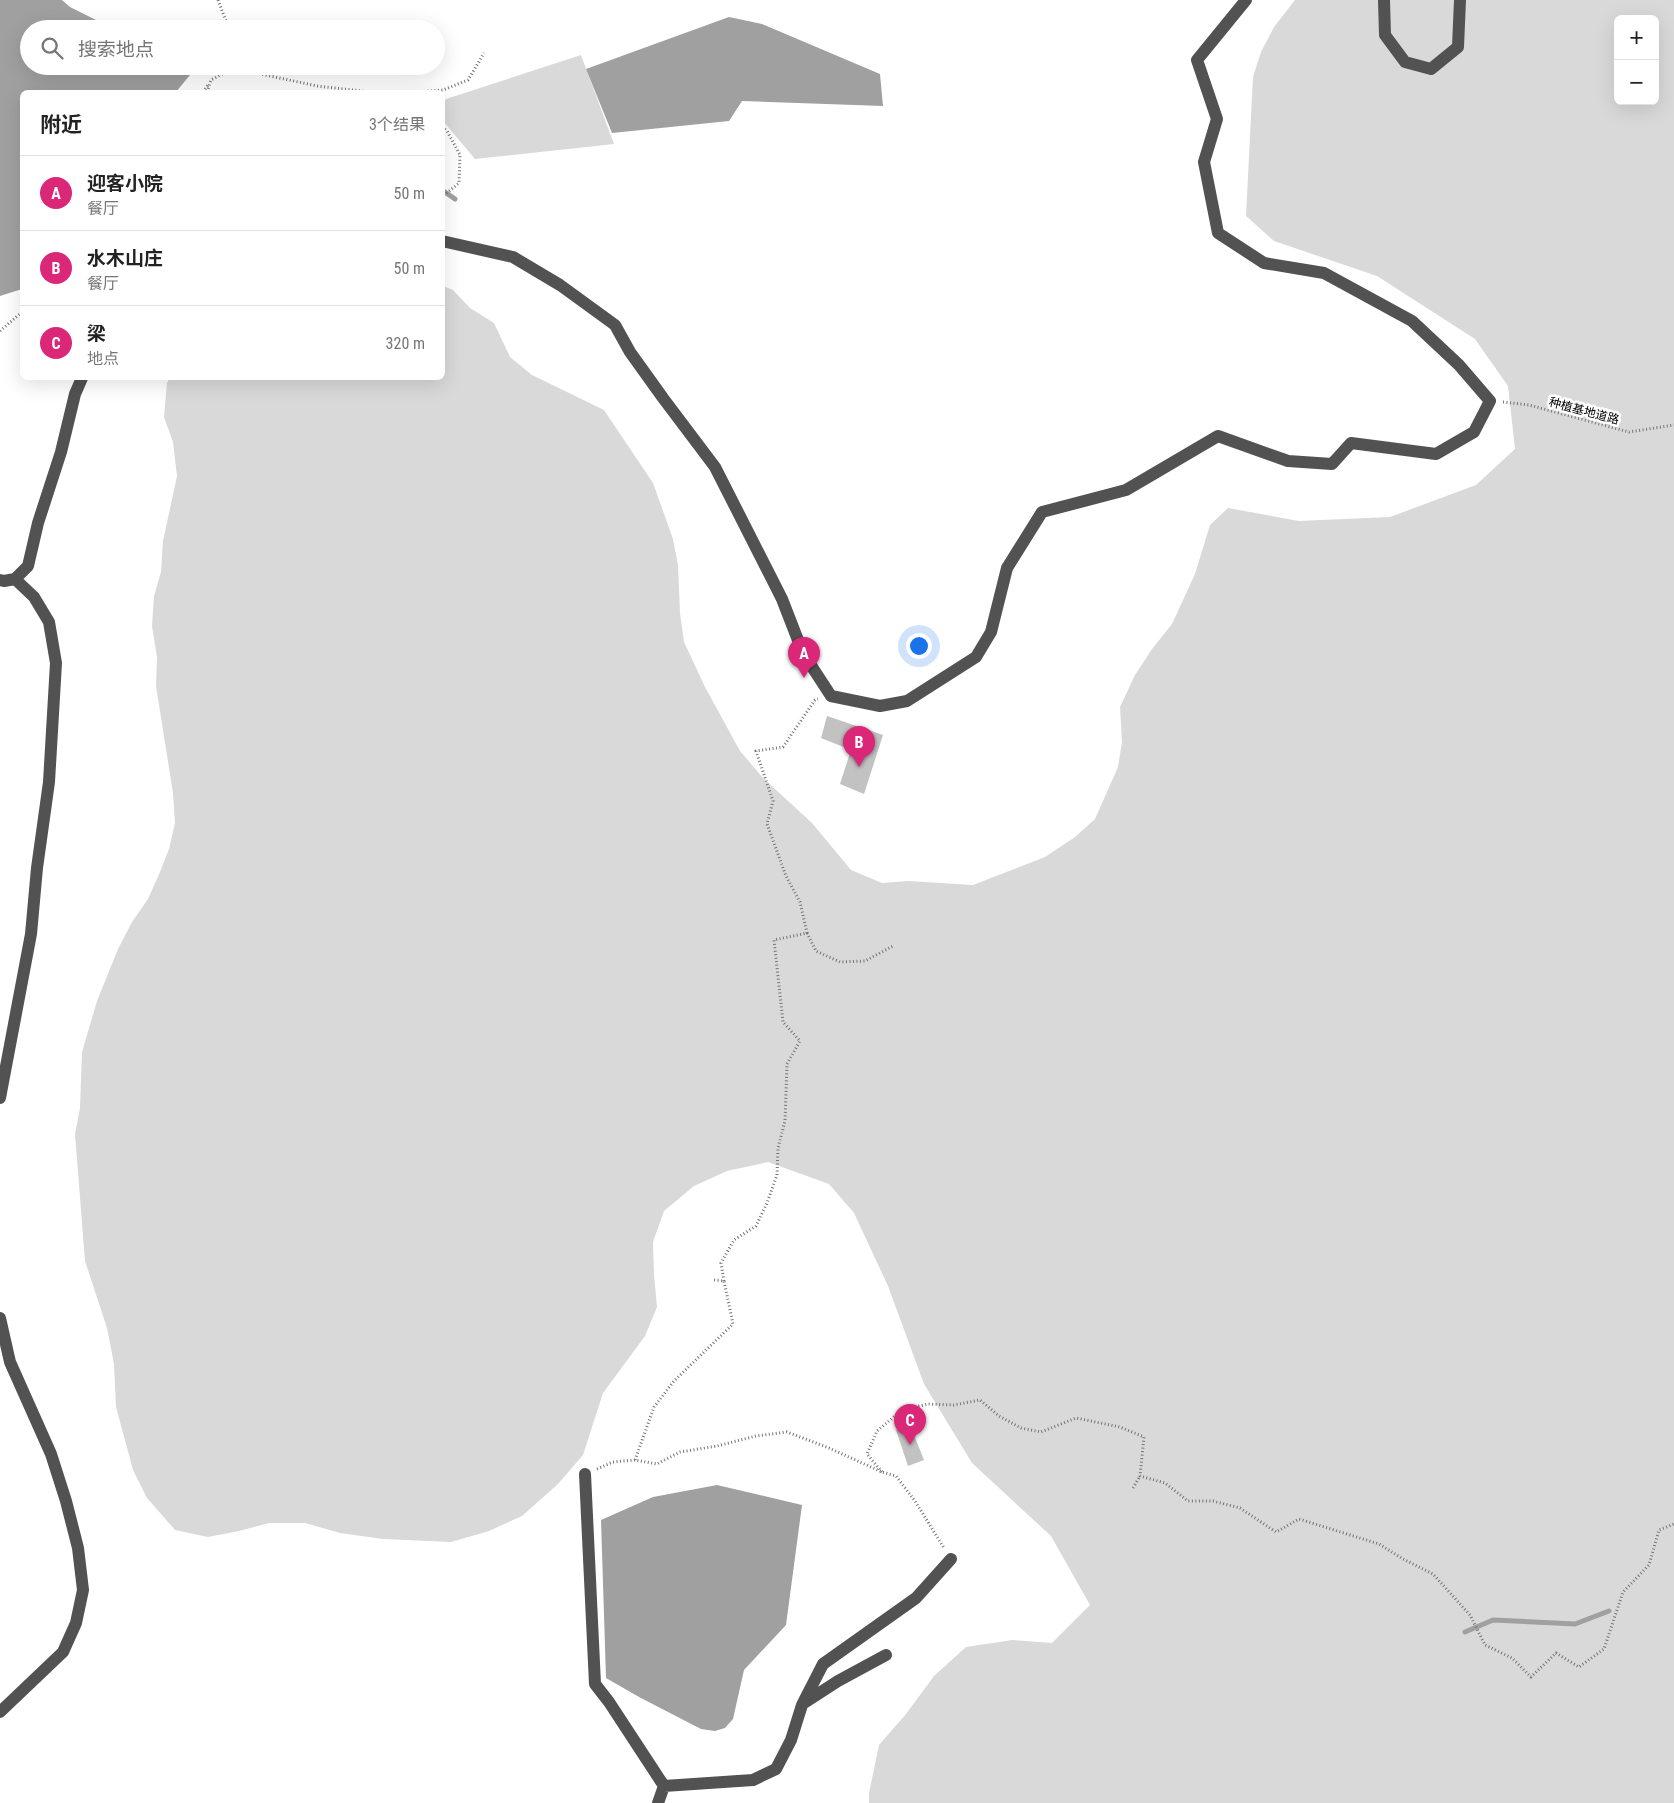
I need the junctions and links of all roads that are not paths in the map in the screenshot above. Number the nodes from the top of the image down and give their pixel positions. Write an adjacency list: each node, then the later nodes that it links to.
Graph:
1 (1246, 0): 4 (street)
2 (1384, 0): 3 (street)
3 (1460, 0)
4 (445, 242)
5 (81, 380): 6 (street)
6 (15, 579): 7 (street); 8 (street)
7 (0, 580)
8 (0, 1098)
9 (0, 1318): 14 (street)
10 (585, 1474): 15 (street)
11 (951, 1560): 13 (street)
12 (886, 1655): 13 (street)
13 (802, 1704): 15 (street)
14 (0, 1712)
15 (664, 1786): 16 (street)
16 (658, 1803)

